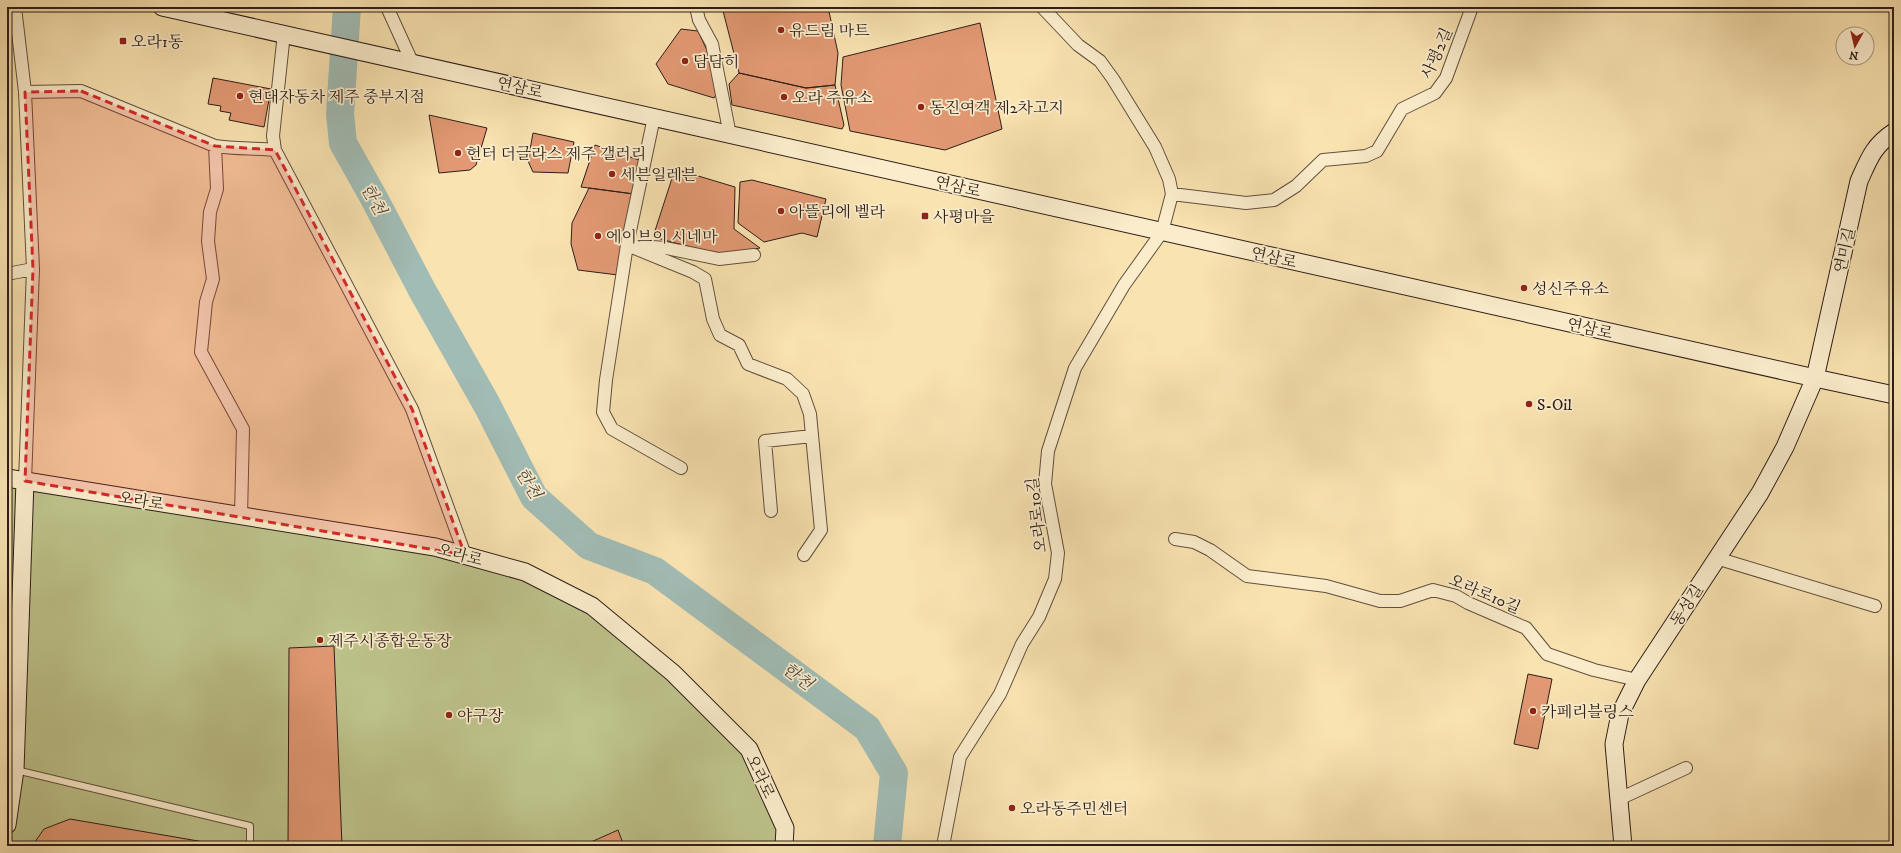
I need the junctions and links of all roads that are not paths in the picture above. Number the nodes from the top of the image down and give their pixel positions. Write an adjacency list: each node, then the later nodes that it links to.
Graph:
1 (15, 7): 9 (street)
2 (162, 7): 7 (street)
3 (387, 7): 8 (street)
4 (696, 7): 12 (street)
5 (1042, 7): 15 (street)
6 (1472, 7): 15 (street, 사평2길)
7 (287, 34): 8 (street, 연삼로); 14 (street)
8 (412, 62): 10 (street, 연삼로)
9 (25, 92): 13 (street); 19 (street)
10 (654, 117): 12 (street, 연삼로); 17 (street)
11 (1894, 132): 21 (street, 연미길)
12 (730, 135): 16 (street, 연삼로)
13 (215, 146): 14 (street); 28 (street)
14 (275, 150): 30 (street)
15 (1172, 194): 16 (street)
16 (1162, 232): 21 (street, 연삼로); 41 (street, 오라로10길)
17 (627, 245): 18 (street); 23 (street); 24 (street)
18 (754, 255)
19 (34, 269): 20 (street); 26 (street)
20 (7, 274)
21 (1815, 378): 22 (street, 연삼로); 32 (street, 동성길)
22 (1894, 394)
23 (812, 436): 27 (street); 31 (street)
24 (681, 468)
25 (7, 478): 26 (street, 오라로)
26 (25, 481): 28 (street, 오라로); 36 (street)
27 (771, 511)
28 (241, 516): 30 (street, 오라로)
29 (1175, 539): 34 (street, 오라로10길)
30 (465, 555): 40 (street, 오라로)
31 (804, 555)
32 (1716, 558): 33 (street); 34 (street, 동성길)
33 (1875, 606)
34 (1637, 680): 37 (street, 동성길)
35 (1686, 768): 37 (street)
36 (11, 769): 38 (street); 39 (lane)
37 (1619, 799): 42 (street, 동성길)
38 (7, 825)
39 (250, 846)
40 (784, 846)
41 (943, 846)
42 (1623, 846)

